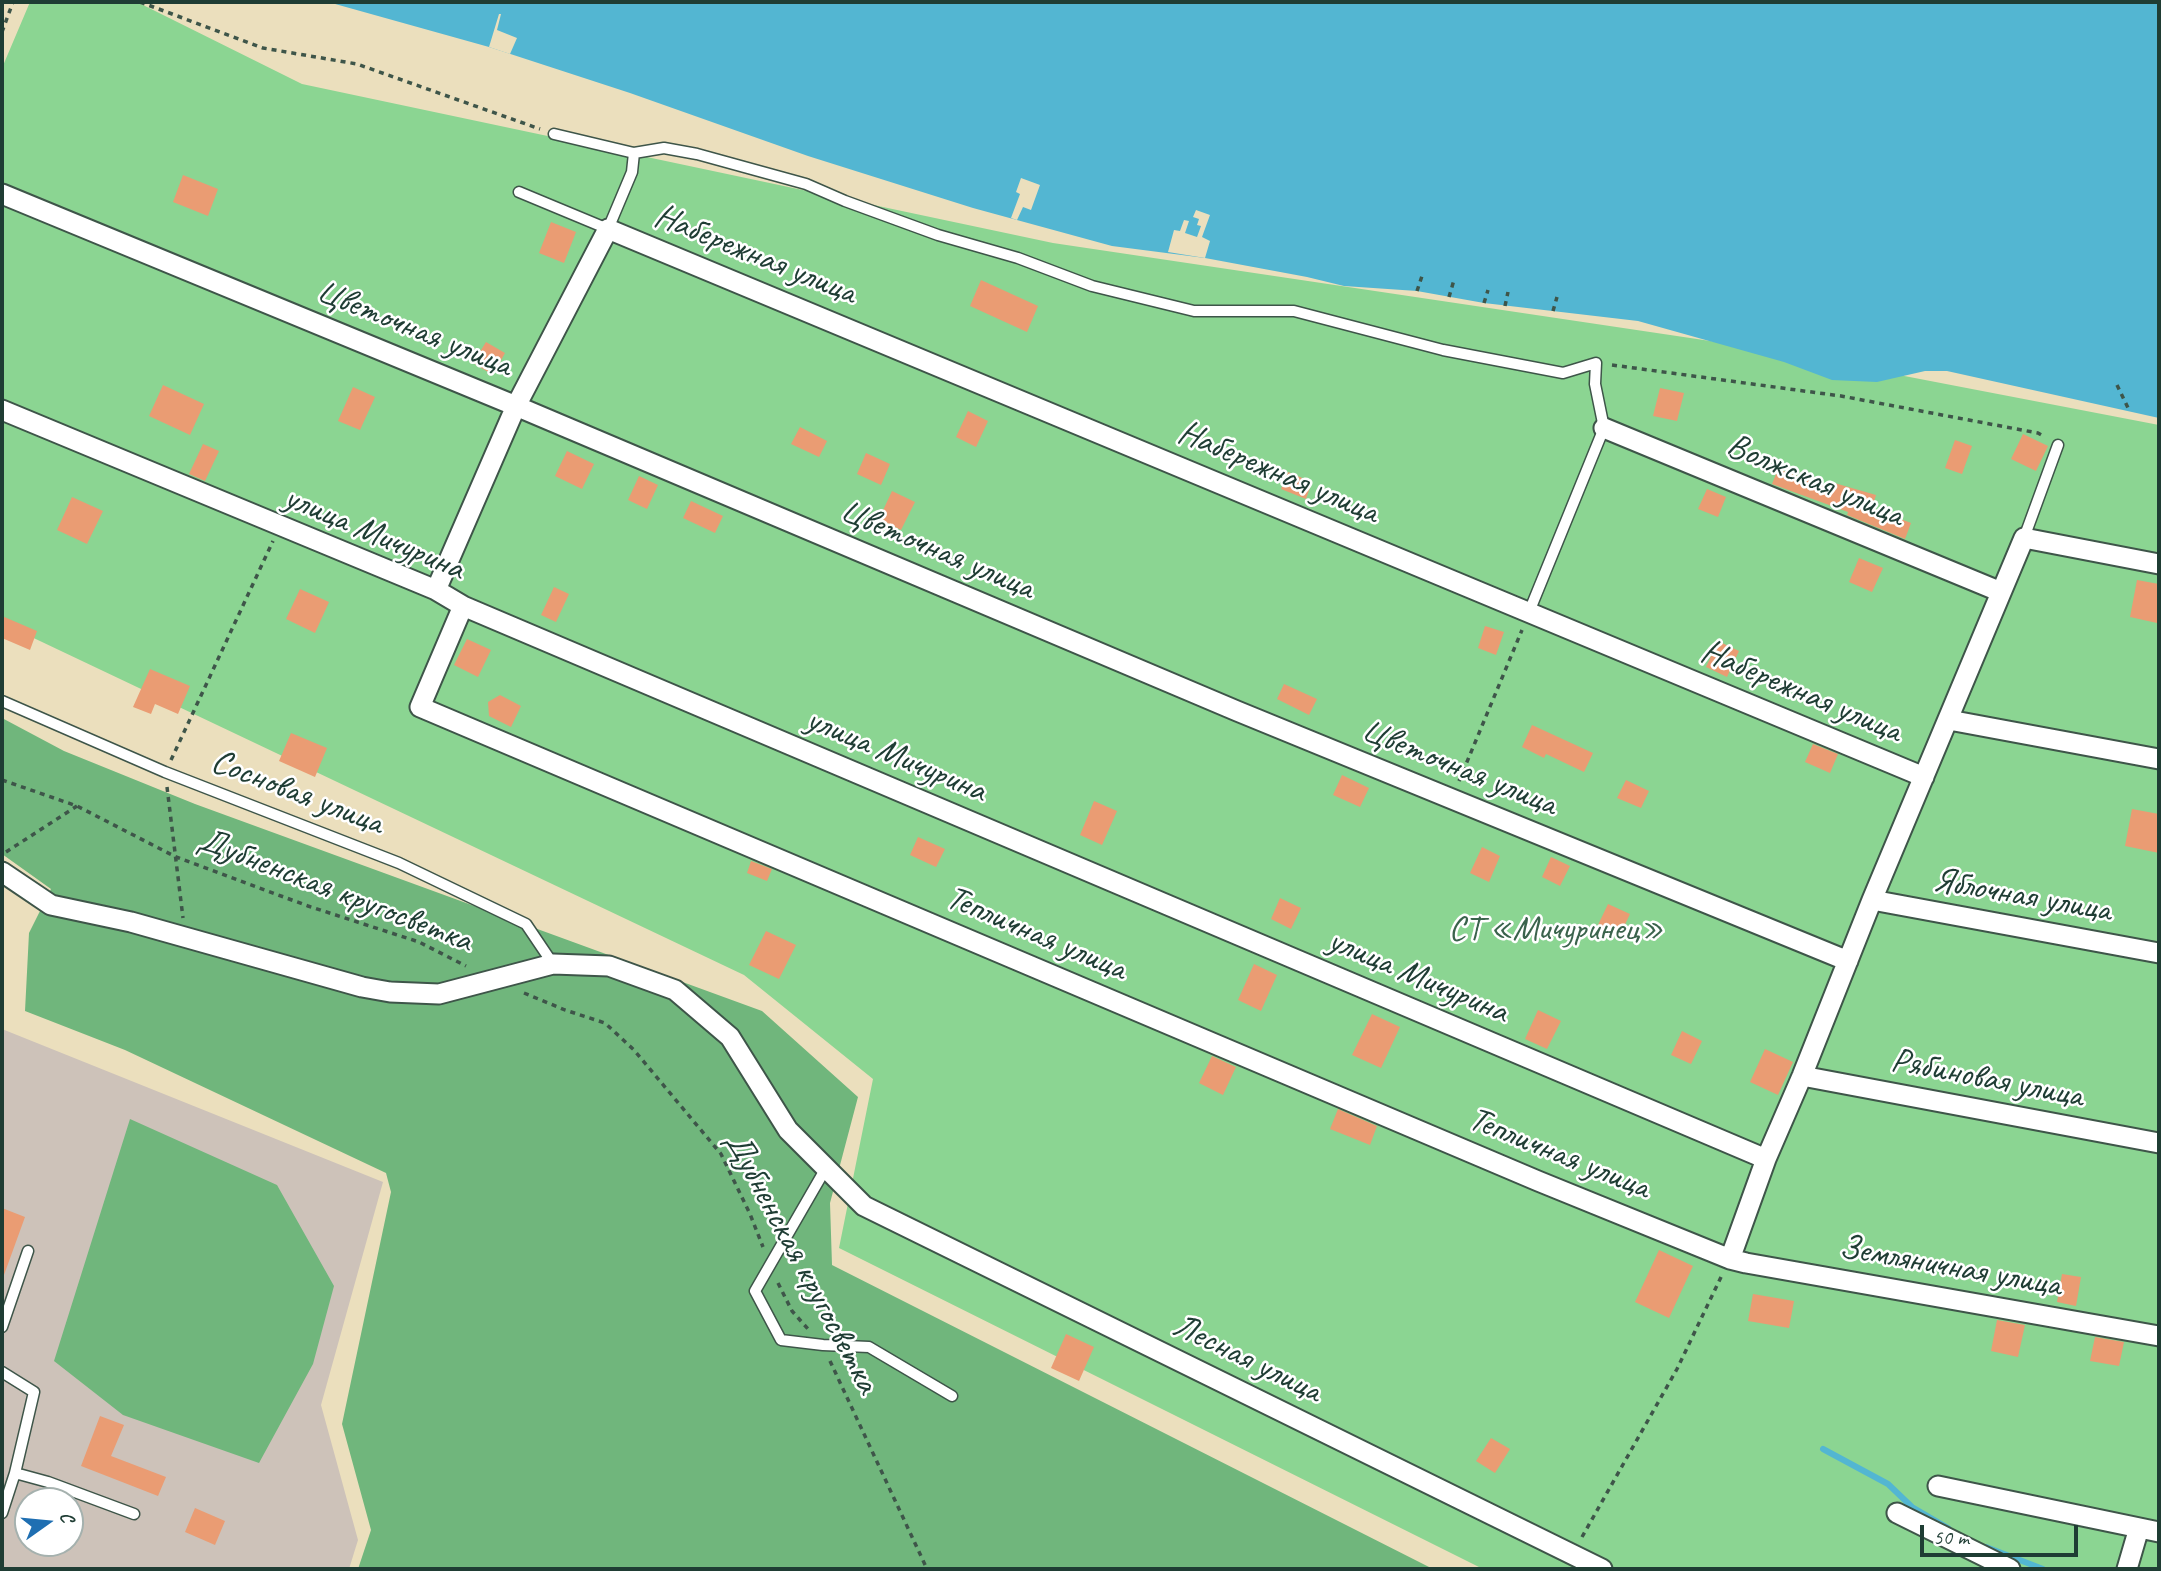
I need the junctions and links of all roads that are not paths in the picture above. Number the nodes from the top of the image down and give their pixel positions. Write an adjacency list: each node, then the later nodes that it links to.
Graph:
1 (554, 134): 2 (lane)
2 (634, 153): 5 (lane); 8 (lane)
3 (519, 192): 5 (lane)
4 (2, 194): 6 (street, Цветочная улица)
5 (608, 229): 6 (street); 15 (street, Набережная улица)
6 (516, 406): 12 (street); 23 (street, Цветочная улица)
7 (2, 410): 12 (street, улица Мичурина)
8 (1605, 428): 13 (street, Волжская улица); 15 (lane)
9 (2059, 445): 10 (lane)
10 (2024, 538): 11 (street); 13 (street)
11 (2159, 564)
12 (436, 590): 14 (street, улица Мичурина)
13 (2001, 592): 17 (street)
14 (463, 606): 27 (street, улица Мичурина); 30 (street, Тепличная улица)
15 (1530, 612): 19 (street, Набережная улица)
16 (2, 701): 24 (lane, Сосновая улица)
17 (1949, 720): 18 (street); 19 (street)
18 (2159, 759)
19 (1924, 777): 21 (street)
20 (2, 872): 24 (street, Лесная улица)
21 (1872, 900): 22 (street, Яблочная улица); 23 (street)
22 (2159, 953)
23 (1848, 961): 25 (street)
24 (554, 964): 28 (street, Лесная улица)
25 (1802, 1076): 26 (street, Рябиновая улица); 27 (street)
26 (2159, 1143)
27 (1766, 1159): 30 (street)
28 (826, 1168): 34 (lane); 42 (street, Лесная улица)
29 (28, 1251): 31 (lane)
30 (1730, 1259): 32 (street, Земляничная улица)
31 (2, 1327)
32 (2159, 1336)
33 (2, 1373): 35 (lane)
34 (952, 1396)
35 (15, 1473): 37 (lane); 39 (lane)
36 (1938, 1486): 40 (street)
37 (2, 1513)
38 (1897, 1513): 43 (street)
39 (134, 1514)
40 (2139, 1528): 41 (street); 44 (street)
41 (2159, 1532)
42 (1602, 1569)
43 (2010, 1569)
44 (2127, 1569)

